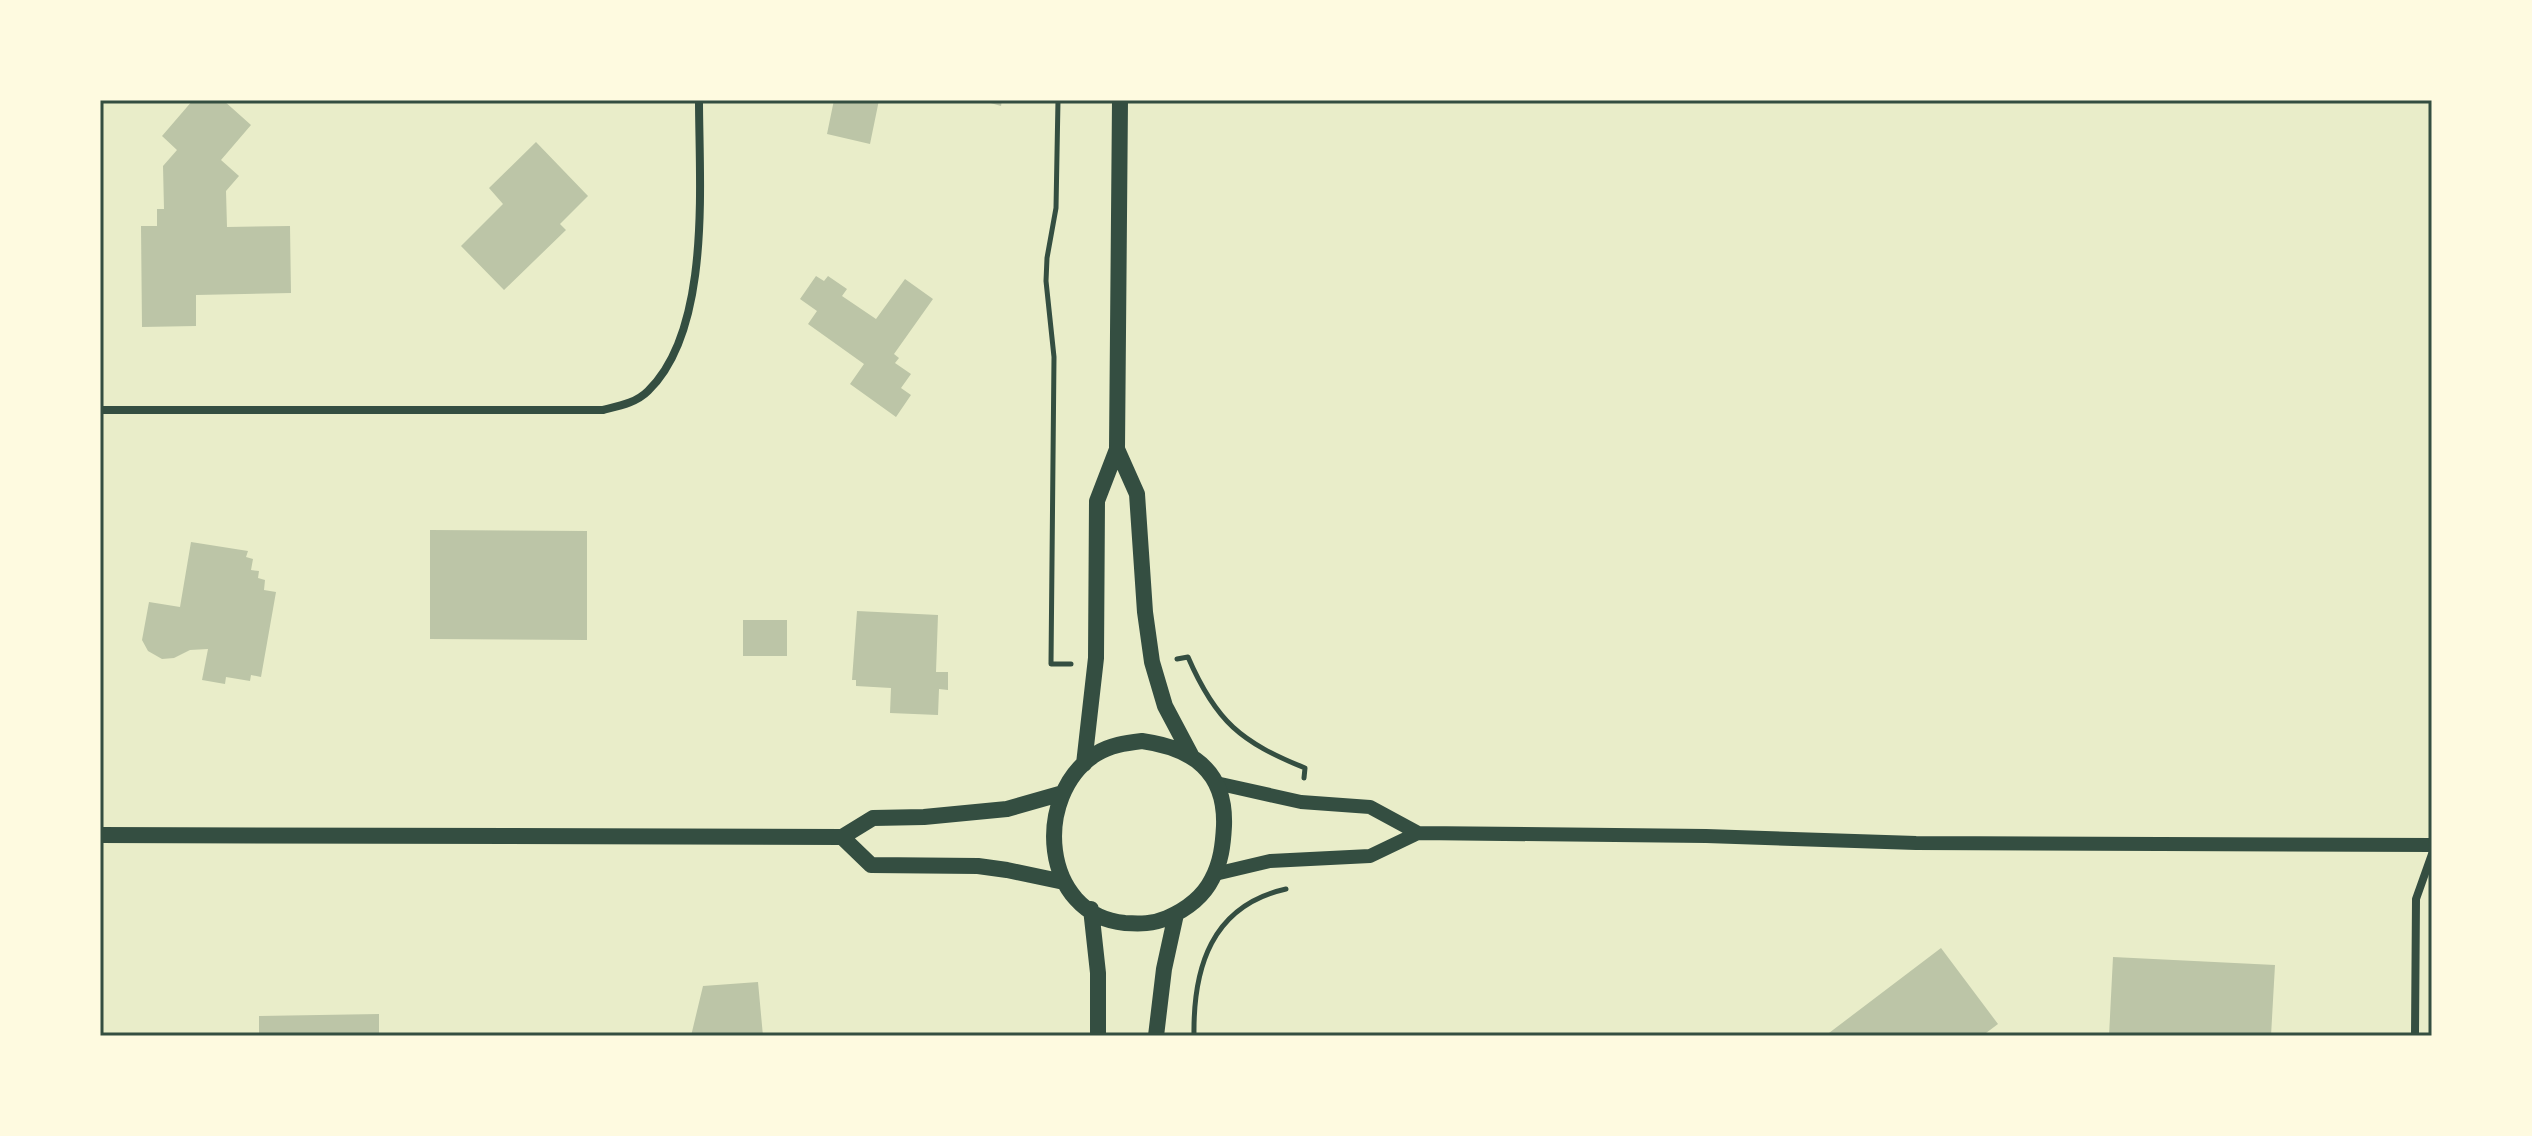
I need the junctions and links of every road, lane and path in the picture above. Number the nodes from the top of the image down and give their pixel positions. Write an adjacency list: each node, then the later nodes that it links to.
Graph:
1 (699, 100): 4 (street)
2 (1058, 100): 7 (path)
3 (1120, 100): 5 (main road)
4 (100, 410)
5 (1117, 449): 8 (main road); 9 (main road)
6 (1176, 659): 10 (path)
7 (1075, 664)
8 (1191, 755): 9 (main road); 11 (main road)
9 (1084, 764): 12 (main road)
10 (1304, 779)
11 (1216, 783): 13 (street); 18 (main road)
12 (1063, 793): 15 (main road); 19 (main road)
13 (1418, 833): 16 (street); 18 (street)
14 (100, 835): 15 (main road)
15 (842, 837): 19 (main road)
16 (2432, 845)
17 (2432, 854): 26 (street)
18 (1215, 874): 22 (main road)
19 (1064, 882): 21 (main road)
20 (1287, 889): 25 (path)
21 (1091, 909): 22 (main road); 23 (main road)
22 (1176, 914): 24 (main road)
23 (1098, 1036)
24 (1156, 1036)
25 (1194, 1036)
26 (2415, 1036)

